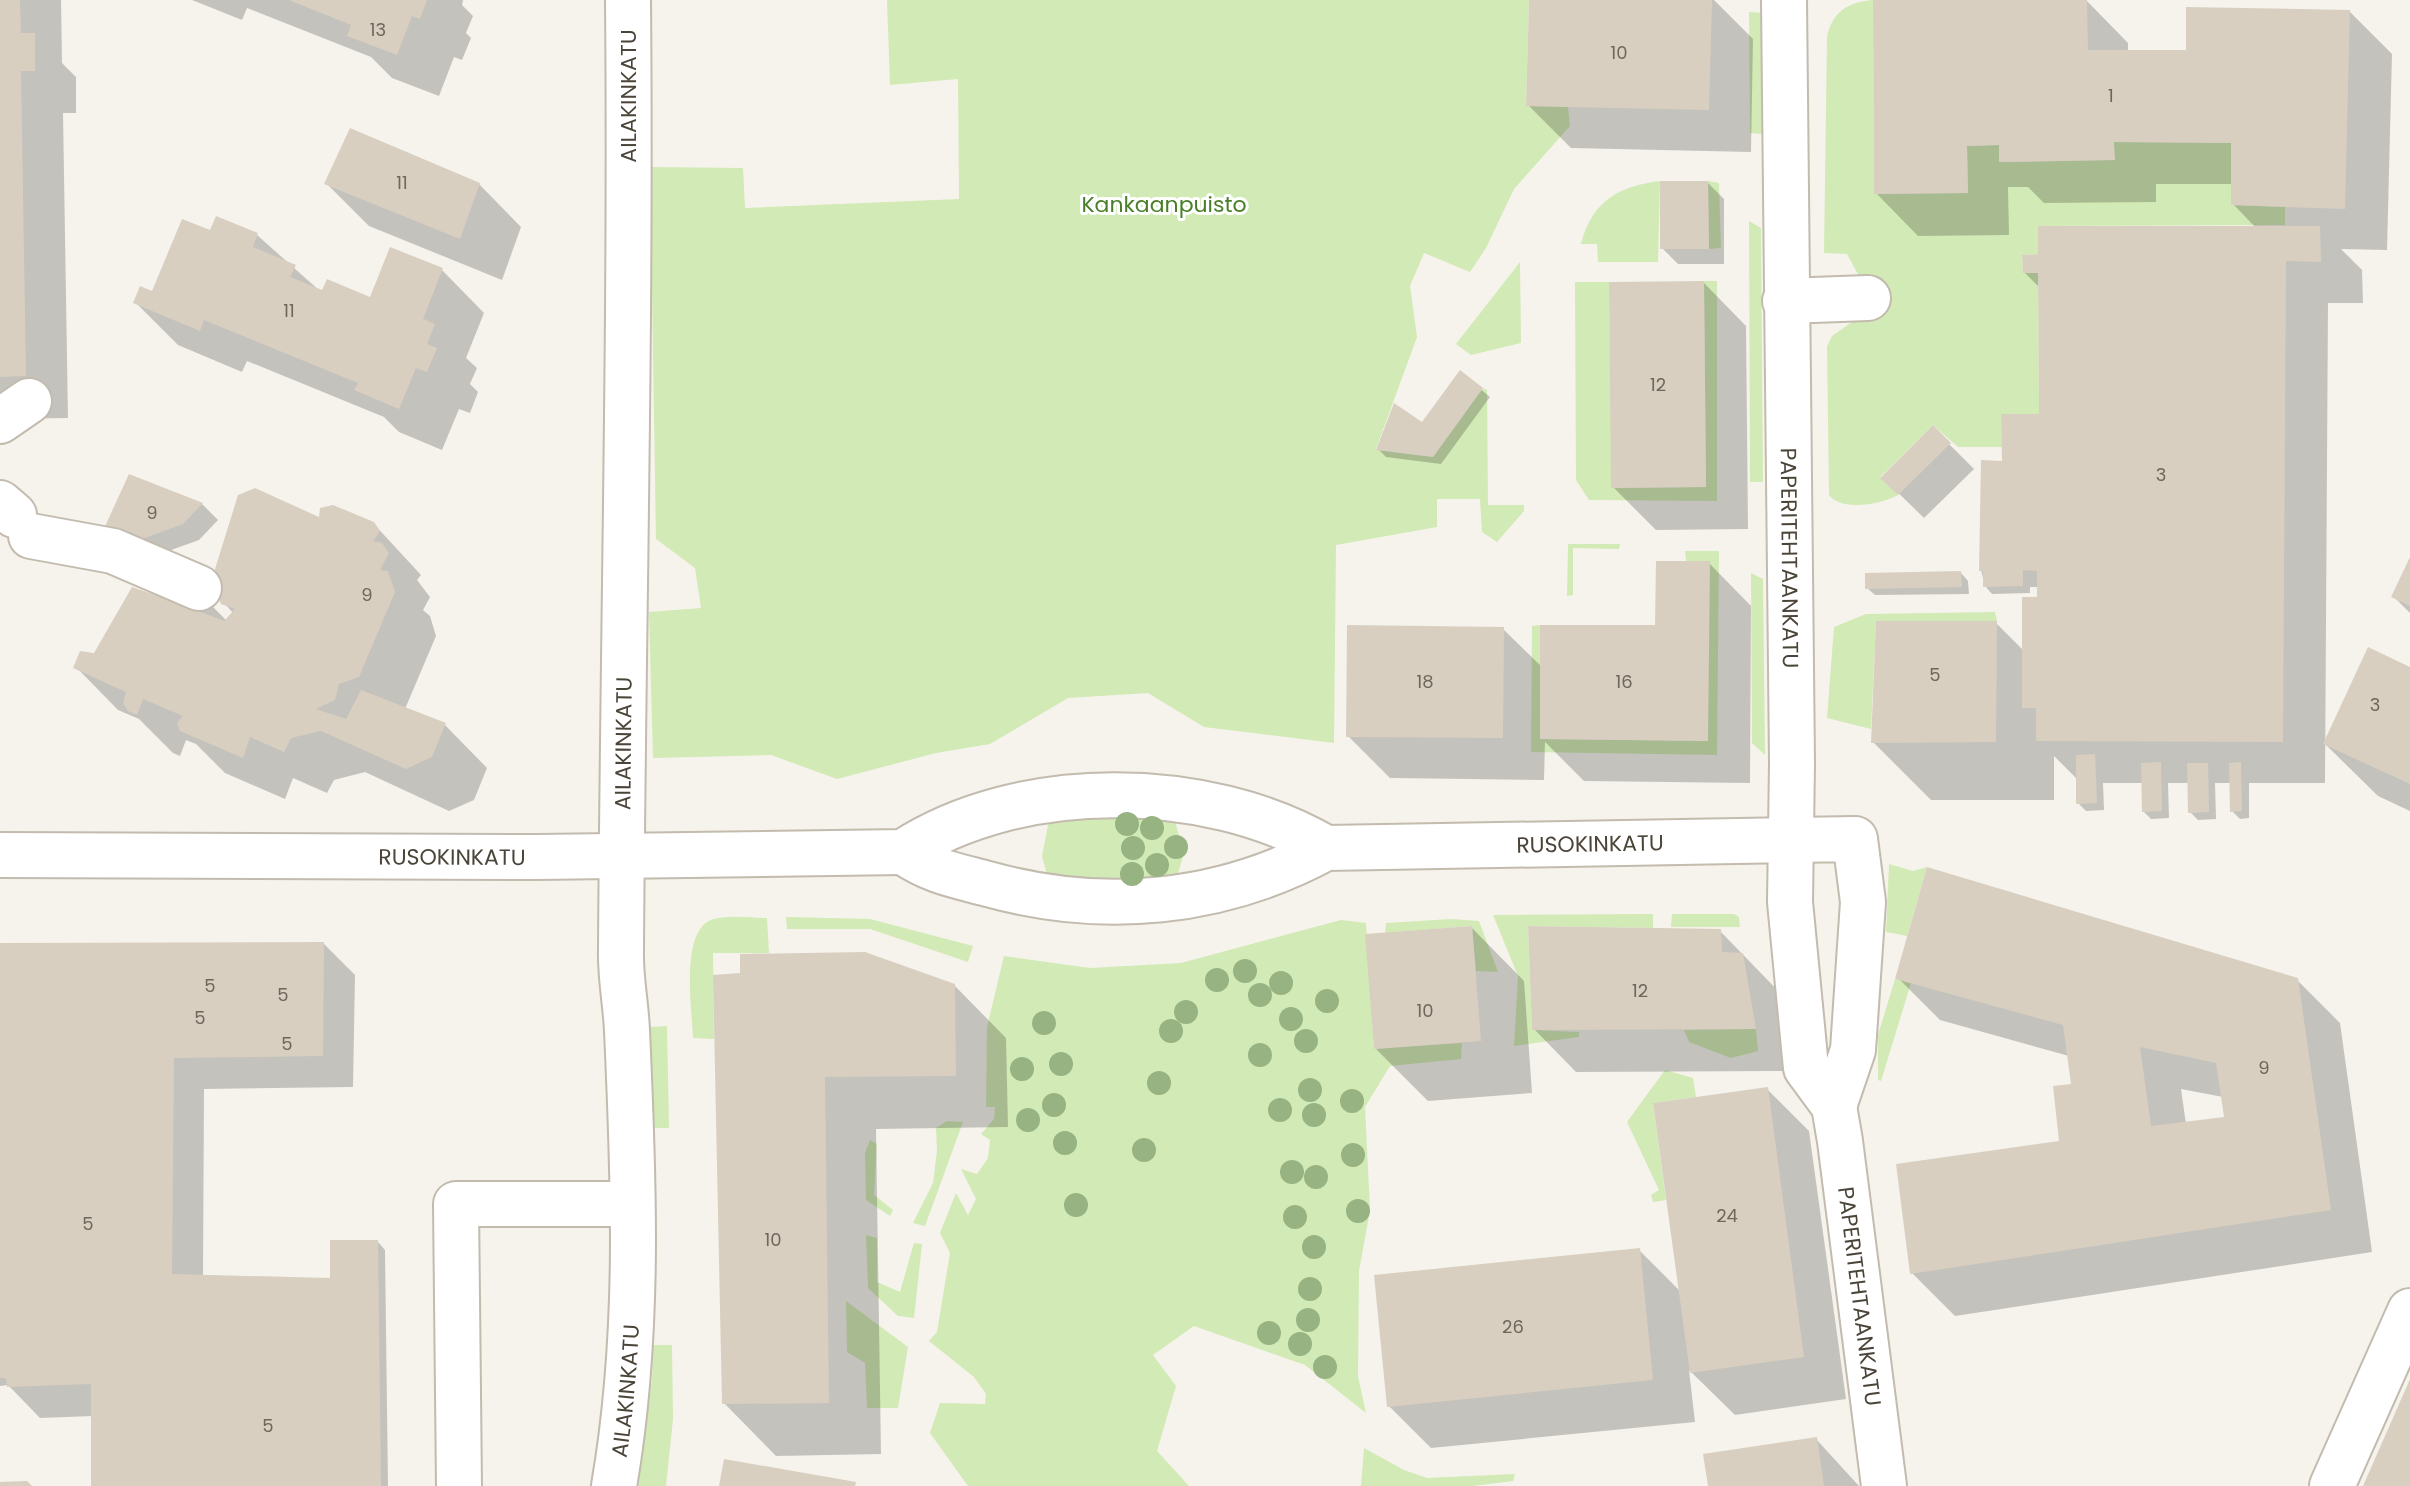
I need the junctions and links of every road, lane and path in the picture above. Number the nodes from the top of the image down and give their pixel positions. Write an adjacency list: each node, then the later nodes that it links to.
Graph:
1 (628, 0): 12 (street, AILAKINKATU)
2 (1784, 0): 4 (street, PAPERITEHTAANKATU)
3 (1868, 298): 4 (street)
4 (1785, 301): 7 (street, PAPERITEHTAANKATU)
5 (15, 518): 6 (street)
6 (199, 588)
7 (1791, 838): 8 (street, RUSOKINKATU); 9 (street, RUSOKINKATU); 13 (street, PAPERITEHTAANKATU)
8 (1855, 839): 13 (street, PAPERITEHTAANKATU)
9 (1326, 848): 10 (street, RUSOKINKATU); 10 (street)
10 (903, 852): 12 (street, RUSOKINKATU)
11 (0, 855): 12 (street, RUSOKINKATU)
12 (621, 855): 14 (street, AILAKINKATU)
13 (1834, 1106): 18 (street, PAPERITEHTAANKATU)
14 (631, 1204): 16 (street); 17 (street, AILAKINKATU)
15 (2410, 1311): 19 (street)
16 (459, 1486)
17 (614, 1486)
18 (1884, 1486)
19 (2332, 1486)

